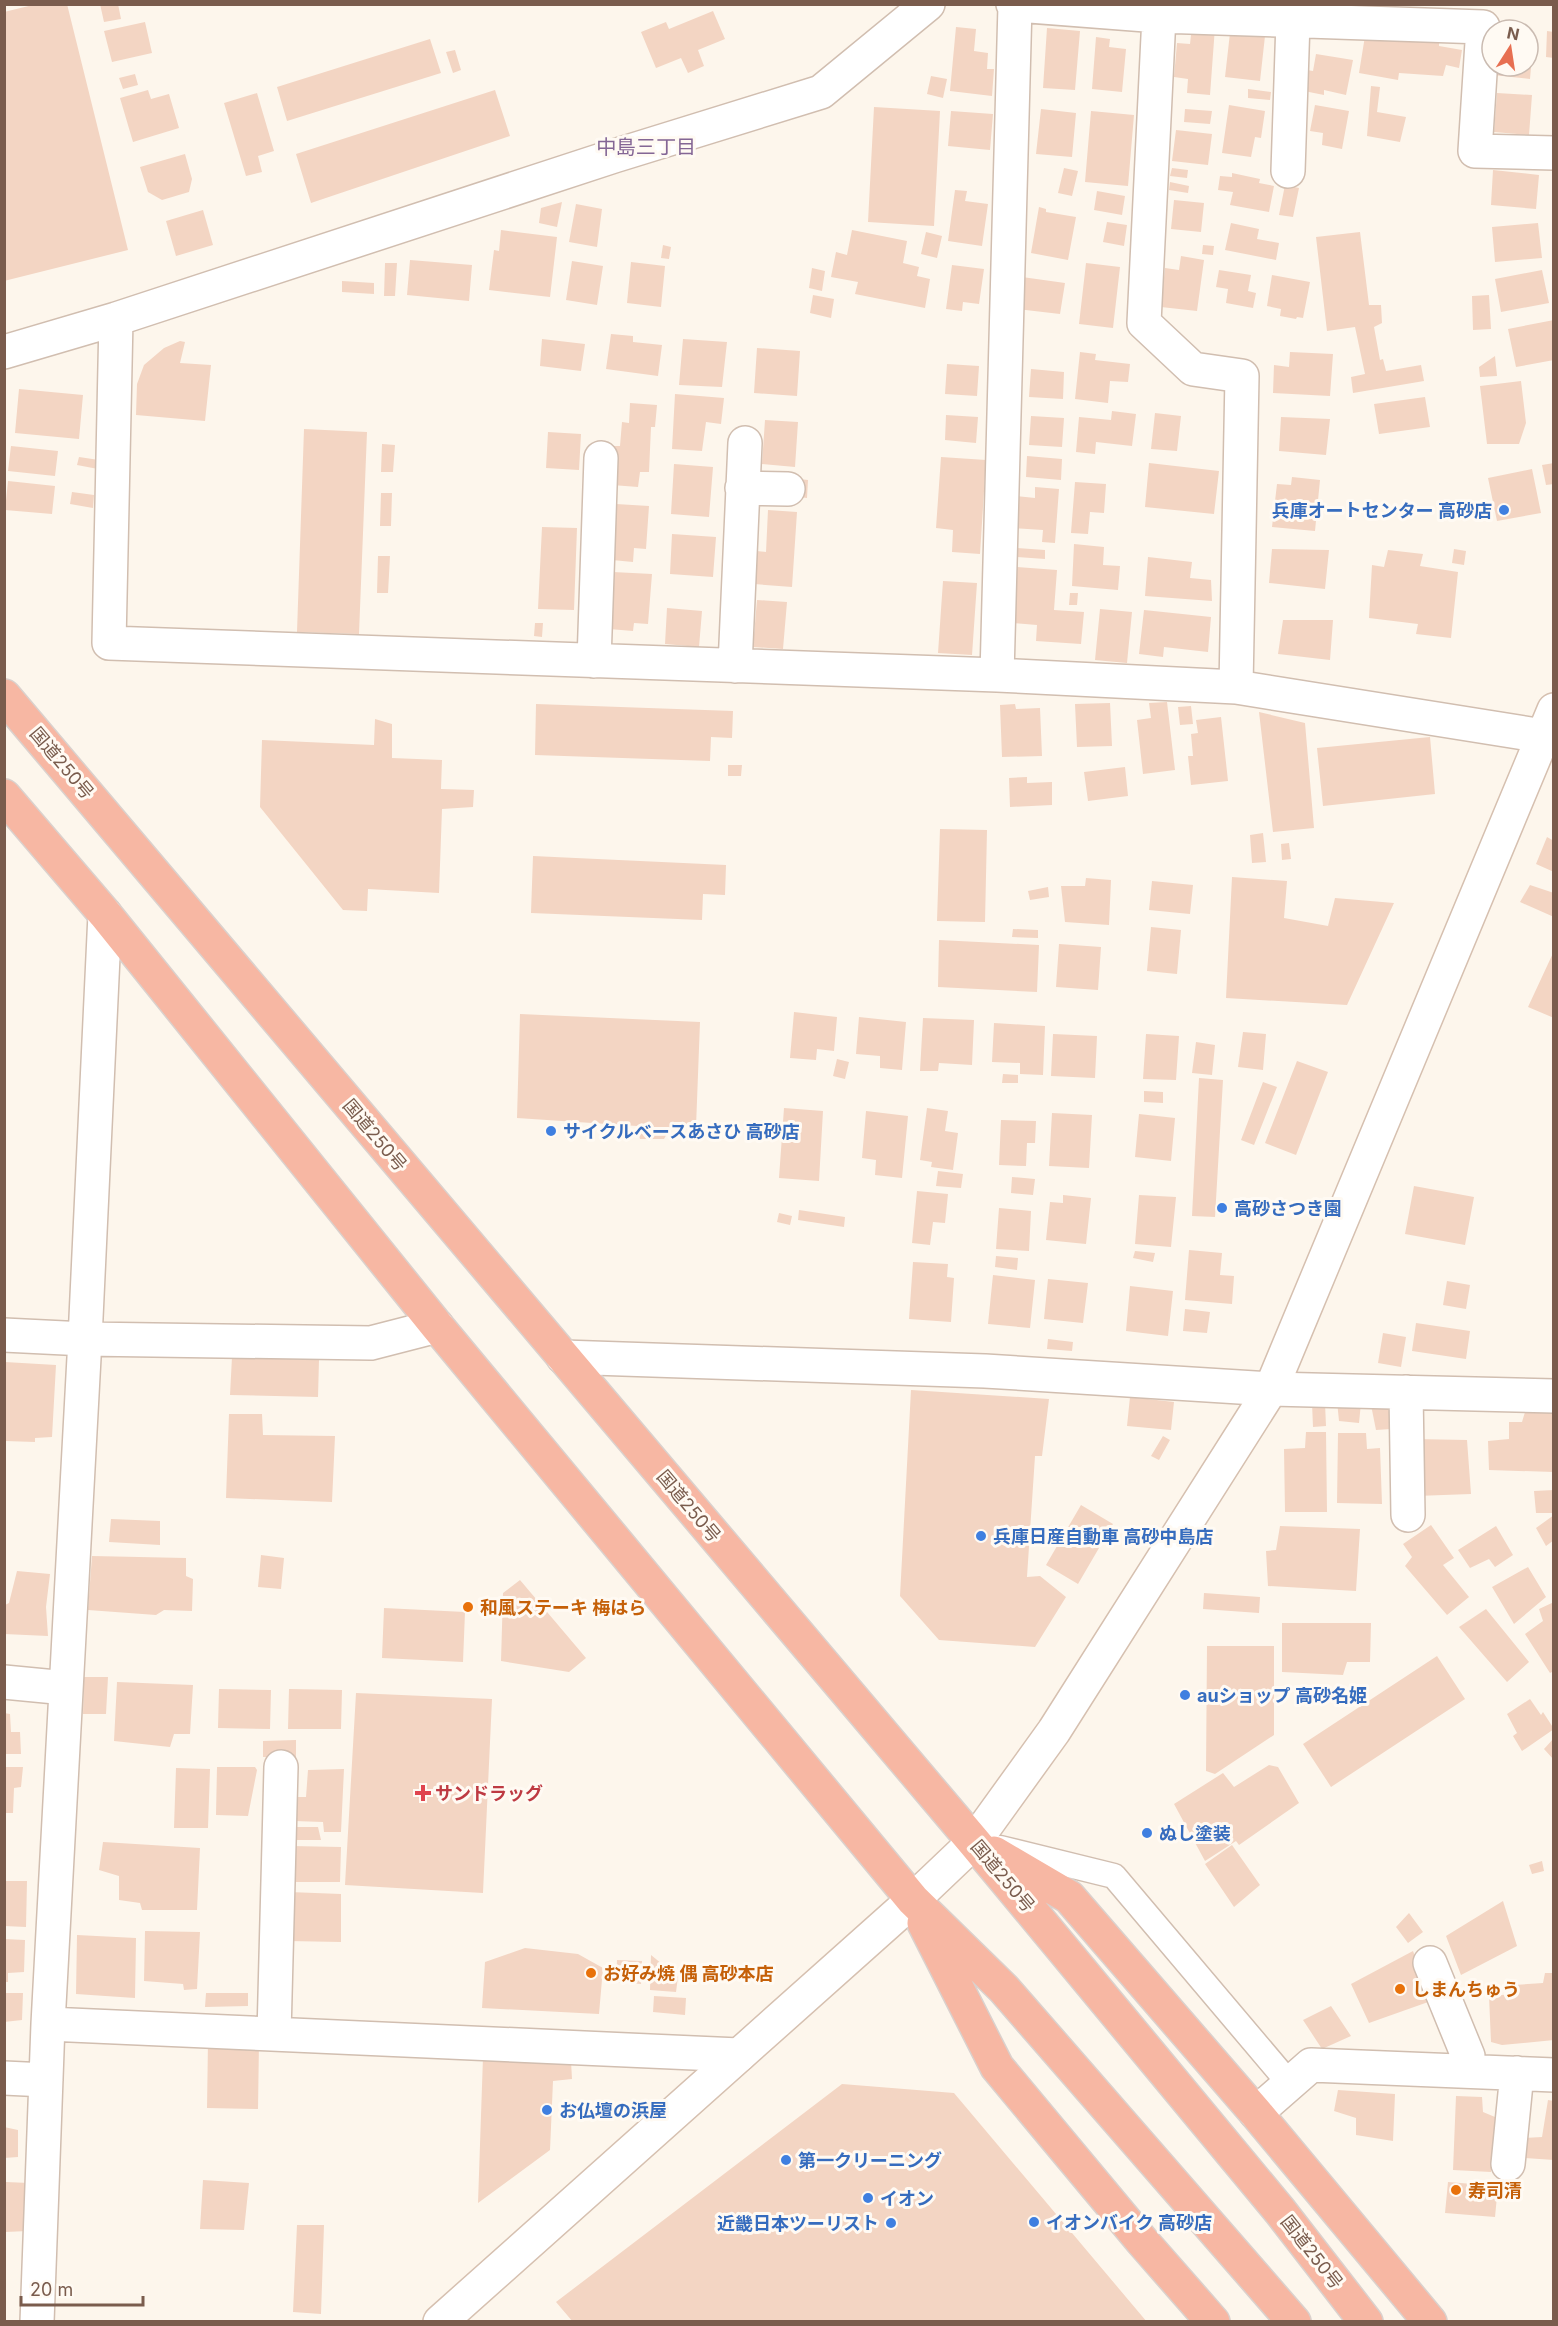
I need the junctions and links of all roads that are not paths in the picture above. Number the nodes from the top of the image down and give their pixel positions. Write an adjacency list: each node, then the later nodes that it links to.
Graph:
1 (928, 4): 7 (street)
2 (1014, 5): 3 (street); 15 (street)
3 (1159, 16): 4 (street); 16 (street)
4 (1293, 21): 5 (street); 6 (street)
5 (1554, 153)
6 (1288, 171)
7 (116, 319): 8 (street); 13 (street)
8 (4, 352)
9 (745, 443): 11 (street)
10 (601, 458): 13 (street)
11 (742, 488): 12 (street); 14 (street)
12 (788, 489)
13 (594, 661): 14 (street)
14 (735, 666): 15 (street)
15 (997, 675): 16 (street)
16 (1236, 687): 18 (street)
17 (4, 696): 24 (highway, 国道250号)
18 (1548, 723): 25 (street)
19 (4, 796): 20 (highway)
20 (105, 914): 21 (highway); 23 (street)
21 (436, 1326): 23 (street); 33 (highway)
22 (4, 1335): 23 (street)
23 (85, 1339): 30 (street)
24 (563, 1357): 25 (street); 32 (highway, 国道250号)
25 (1270, 1389): 26 (street); 32 (street)
26 (1406, 1392): 27 (street); 28 (street)
27 (1554, 1396)
28 (1408, 1515)
29 (4, 1682): 30 (street)
30 (66, 1689): 35 (street)
31 (281, 1767): 36 (street)
32 (975, 1842): 33 (street); 43 (lane); 44 (highway); 50 (highway, 国道250号)
33 (913, 1900): 37 (street); 48 (highway); 49 (highway)
34 (1431, 1963): 38 (street)
35 (48, 2024): 36 (street); 42 (street)
36 (274, 2034): 37 (street)
37 (739, 2055): 47 (street)
38 (1467, 2071): 39 (street); 43 (street)
39 (1517, 2073): 40 (street); 45 (street)
40 (1554, 2075)
41 (4, 2078): 42 (street)
42 (46, 2080): 46 (street)
43 (1289, 2083): 44 (street)
44 (1256, 2113): 51 (highway)
45 (1508, 2164)
46 (37, 2322)
47 (440, 2322)
48 (1213, 2322)
49 (1294, 2322)
50 (1366, 2322)
51 (1430, 2322)

